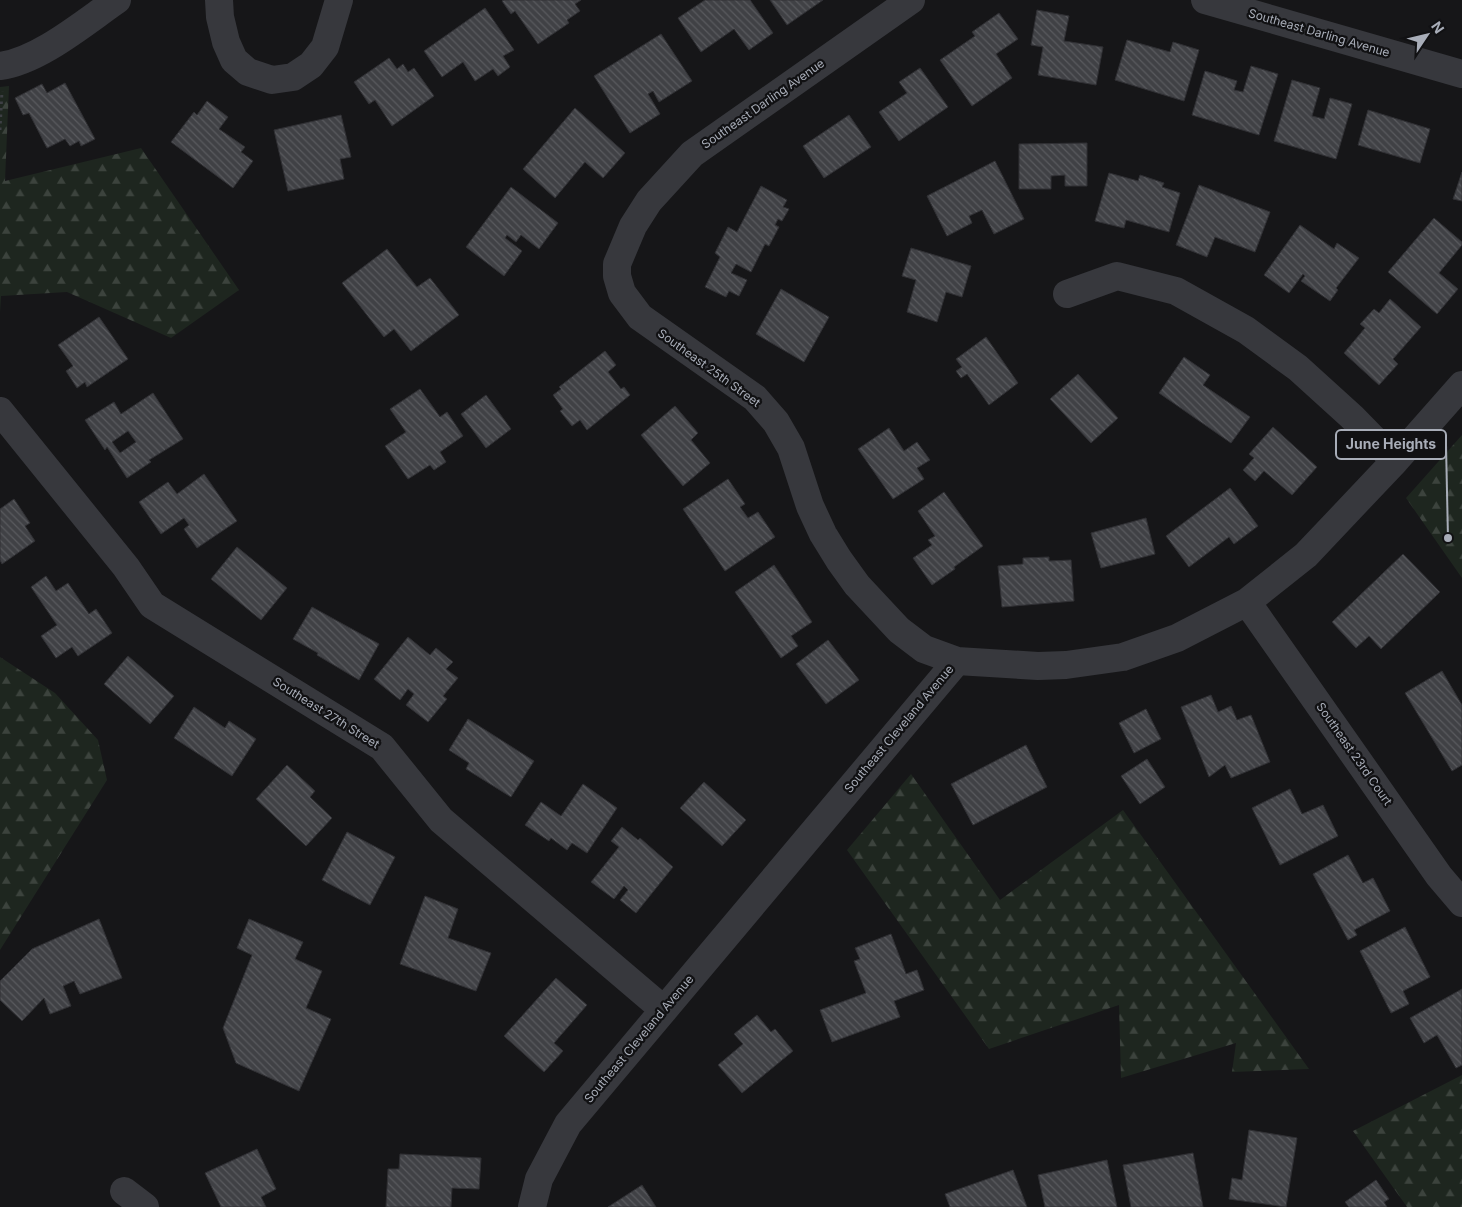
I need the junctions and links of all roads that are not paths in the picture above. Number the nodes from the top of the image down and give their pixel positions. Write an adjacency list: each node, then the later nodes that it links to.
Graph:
1 (117, 0): 6 (street)
2 (219, 0): 3 (street)
3 (339, 0)
4 (911, 0): 8 (street, Southeast Darling Avenue)
5 (1205, 0): 7 (street, Southeast Darling Avenue)
6 (2, 65)
7 (1462, 74)
8 (633, 226): 14 (street, Southeast 25th Street)
9 (1067, 294): 12 (street)
10 (1462, 385): 12 (street, Southeast Cleveland Avenue)
11 (0, 410): 16 (street, Southeast 27th Street)
12 (1395, 461): 13 (street, Southeast Cleveland Avenue)
13 (1247, 602): 14 (street, Southeast Cleveland Avenue); 15 (street, Southeast 23rd Court)
14 (956, 661): 16 (street, Southeast Cleveland Avenue)
15 (1462, 903)
16 (664, 1010): 17 (street, Southeast Cleveland Avenue)
17 (532, 1207)

